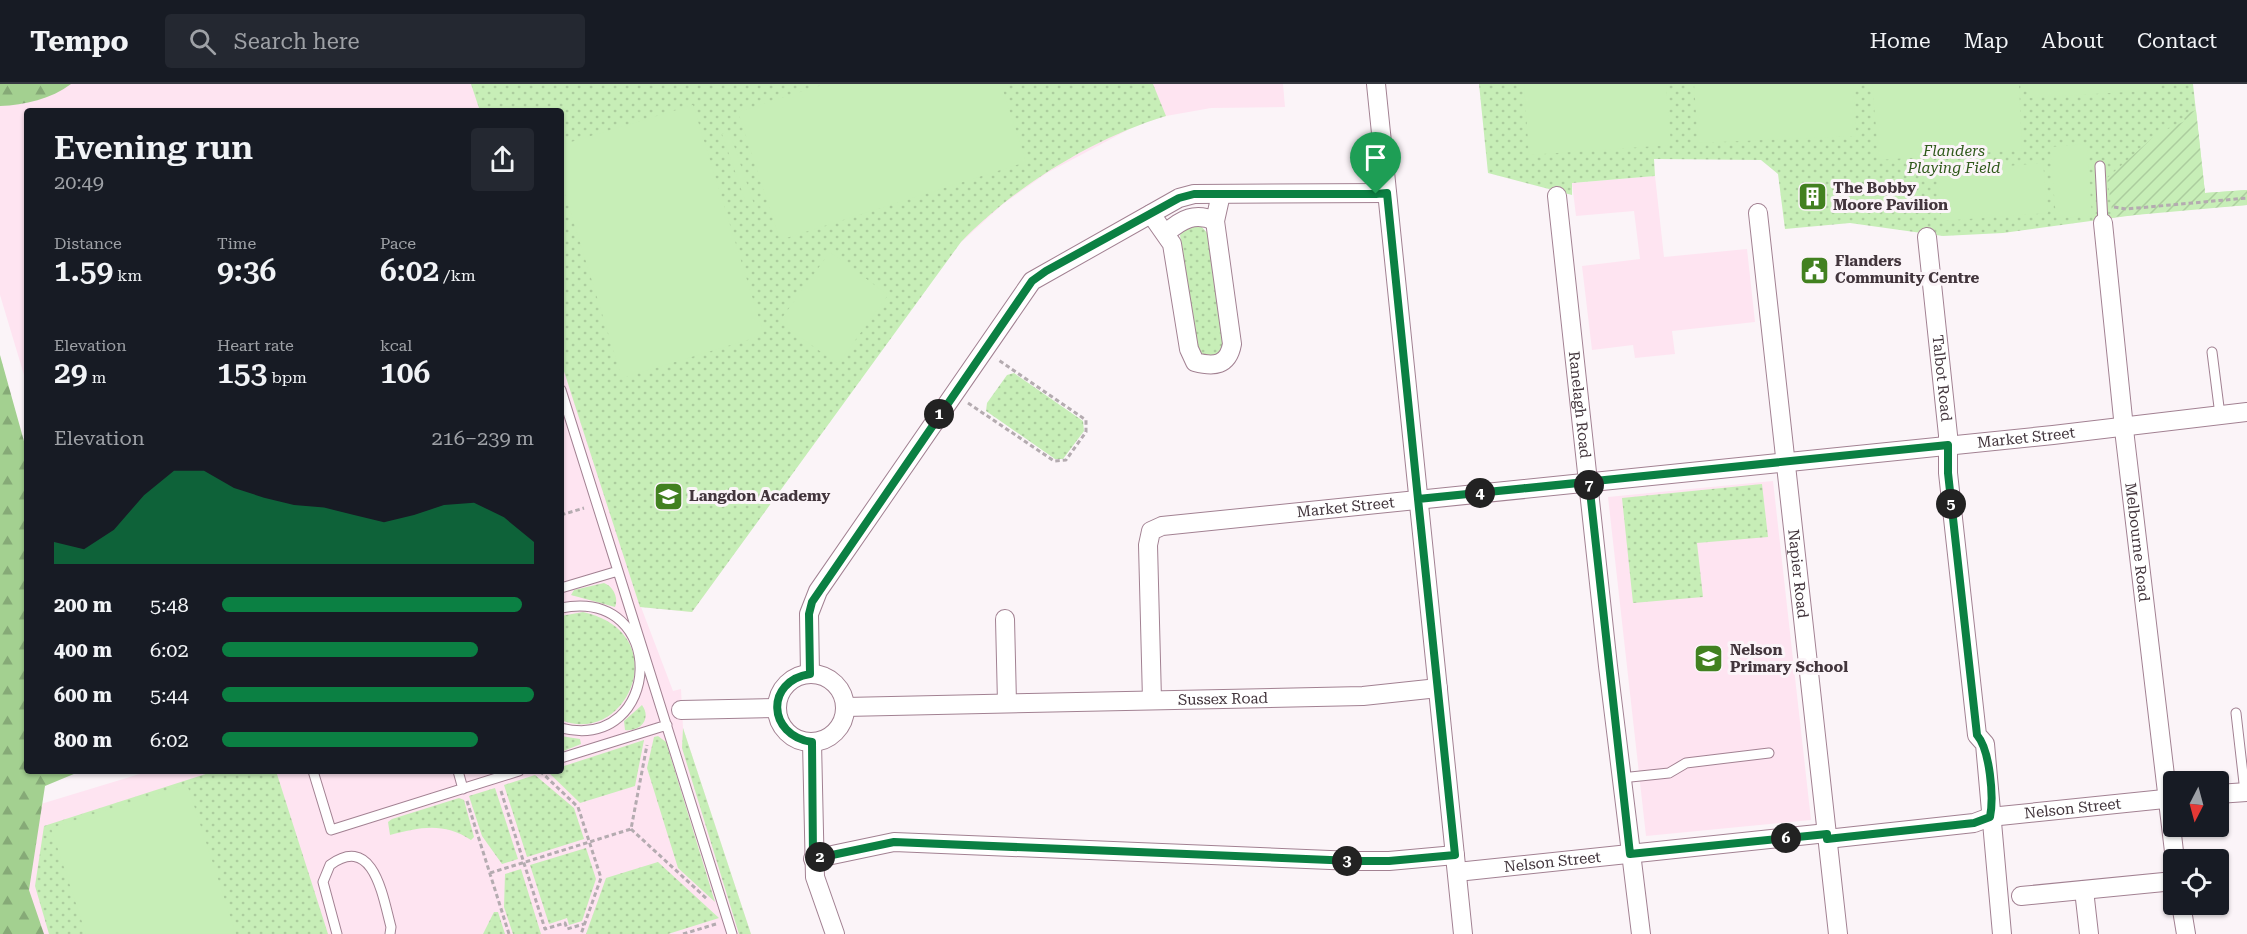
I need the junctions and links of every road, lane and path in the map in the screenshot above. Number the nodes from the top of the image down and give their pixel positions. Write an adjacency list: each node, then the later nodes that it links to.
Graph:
1 (1377, 84): 3 (street)
2 (2100, 166): 9 (lane)
3 (1387, 193): 4 (street); 23 (street)
4 (1221, 194): 8 (street); 10 (street)
5 (1557, 196): 22 (street, Ranelagh Road)
6 (2247, 198): 9 (path)
7 (1758, 213): 21 (street, Napier Road)
8 (1151, 214): 11 (street); 13 (street)
9 (2103, 215): 19 (street, Melbourne Road)
10 (1215, 221): 11 (street); 11 (street)
11 (1166, 233)
12 (1927, 237): 20 (street, Talbot Road)
13 (983, 350): 15 (street); 15 (path)
14 (2212, 352): 18 (lane)
15 (954, 393): 31 (street)
16 (564, 400): 24 (lane)
17 (2247, 412): 18 (street, Market Street)
18 (2220, 416): 19 (street, Market Street)
19 (2124, 427): 20 (street, Market Street); 48 (street, Melbourne Road)
20 (1948, 445): 21 (street, Market Street); 59 (street, Talbot Road)
21 (1787, 462): 22 (street, Market Street); 61 (street, Napier Road)
22 (1589, 482): 23 (street, Market Street); 54 (street, Ranelagh Road)
23 (1418, 499): 32 (street); 33 (street, Market Street)
24 (597, 504): 25 (path); 26 (lane)
25 (564, 514)
26 (618, 571): 27 (lane); 30 (lane)
27 (564, 587)
28 (564, 608): 30 (lane)
29 (1005, 619): 34 (street)
30 (640, 643): 38 (lane); 42 (lane)
31 (810, 674): 35 (street); 36 (street)
32 (1437, 688): 33 (street, Sussex Road); 66 (street)
33 (1152, 700): 34 (street, Sussex Road)
34 (1007, 704): 35 (street, Sussex Road)
35 (845, 707): 44 (street)
36 (777, 708): 37 (street); 44 (street)
37 (681, 710): 38 (lane)
38 (663, 711): 40 (lane)
39 (2236, 713): 56 (lane)
40 (667, 725): 43 (lane); 71 (lane)
41 (564, 728): 42 (lane)
42 (593, 729): 45 (lane)
43 (647, 731): 45 (lane); 60 (path)
44 (812, 742): 64 (street)
45 (598, 746): 47 (lane)
46 (1769, 753): 54 (lane)
47 (564, 757)
48 (2167, 771)
49 (314, 774): 55 (lane)
50 (459, 774): 55 (lane)
51 (510, 774): 53 (lane)
52 (543, 774): 62 (path)
53 (497, 778): 55 (lane); 65 (path)
54 (1621, 778): 63 (street, Ranelagh Road)
55 (463, 789): 67 (path)
56 (2246, 792): 57 (street)
57 (2229, 793)
58 (2163, 800): 59 (street, Nelson Street)
59 (1990, 817): 61 (street, Nelson Street); 85 (street, Talbot Road)
60 (631, 829): 62 (path); 71 (path)
61 (1827, 836): 63 (street, Nelson Street); 84 (street, Napier Road)
62 (589, 842): 65 (path); 74 (path)
63 (1630, 854): 66 (street, Nelson Street); 83 (street, Ranelagh Road)
64 (813, 859): 66 (street, Nelson Street); 81 (street)
65 (524, 863): 67 (path); 74 (path)
66 (1456, 863): 82 (street)
67 (490, 873): 77 (path)
68 (2163, 881): 69 (street)
69 (2084, 890): 70 (street); 86 (street)
70 (2021, 896)
71 (724, 907): 73 (lane)
72 (2183, 915): 87 (street)
73 (728, 920): 79 (path); 80 (lane)
74 (584, 924): 78 (path)
75 (338, 934): 76 (lane)
76 (390, 934)
77 (509, 934)
78 (581, 934)
79 (683, 934)
80 (732, 934)
81 (835, 934)
82 (1463, 934)
83 (1641, 934)
84 (1838, 934)
85 (2002, 934)
86 (2089, 934)
87 (2186, 934)

